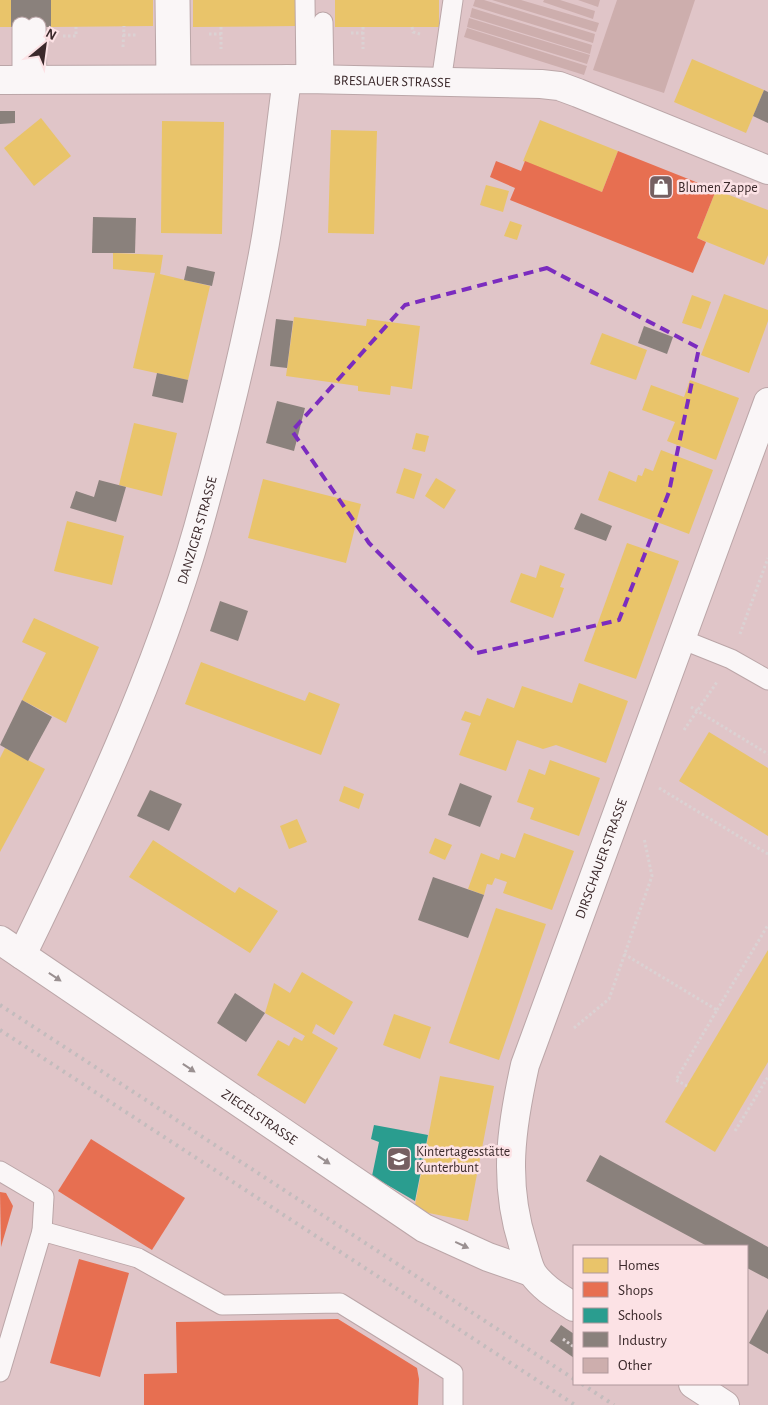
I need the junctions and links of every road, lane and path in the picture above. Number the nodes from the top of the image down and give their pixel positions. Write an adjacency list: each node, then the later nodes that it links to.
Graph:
1 (165, 0): 8 (lane)
2 (180, 0): 8 (lane)
3 (305, 0): 9 (lane)
4 (452, 0): 10 (lane)
5 (323, 22): 9 (lane)
6 (29, 27): 7 (lane)
7 (20, 80): 8 (street, BRESLAUER STRASSE)
8 (173, 80): 9 (street, BRESLAUER STRASSE)
9 (305, 80): 10 (street, BRESLAUER STRASSE); 27 (street, DANZIGER STRASSE)
10 (441, 82): 11 (street, BRESLAUER STRASSE)
11 (768, 170)
12 (768, 402): 14 (street, DIRSCHAUER STRASSE)
13 (768, 558): 15 (path)
14 (681, 639): 15 (lane); 17 (street, DIRSCHAUER STRASSE)
15 (732, 658): 16 (lane); 18 (path)
16 (768, 680)
17 (661, 694): 18 (path); 29 (street, DIRSCHAUER STRASSE)
18 (698, 712): 19 (path); 20 (path)
19 (682, 733)
20 (768, 754)
21 (652, 795): 23 (path)
22 (642, 831): 26 (path)
23 (768, 854)
24 (768, 925): 28 (path)
25 (0, 940): 27 (street, ZIEGELSTRASSE)
26 (624, 954): 28 (path); 29 (path)
27 (22, 955): 35 (street, ZIEGELSTRASSE, one-way to 35)
28 (718, 1010): 31 (path)
29 (536, 1036): 35 (street, DIRSCHAUER STRASSE)
30 (768, 1078): 32 (path)
31 (686, 1086)
32 (735, 1132)
33 (0, 1171): 34 (lane)
34 (42, 1231): 39 (lane); 41 (lane)
35 (531, 1272): 36 (street, DIRSCHAUER STRASSE)
36 (573, 1306)
37 (556, 1333): 38 (path)
38 (573, 1346)
39 (0, 1372)
40 (694, 1385): 42 (street)
41 (453, 1405)
42 (725, 1405)

